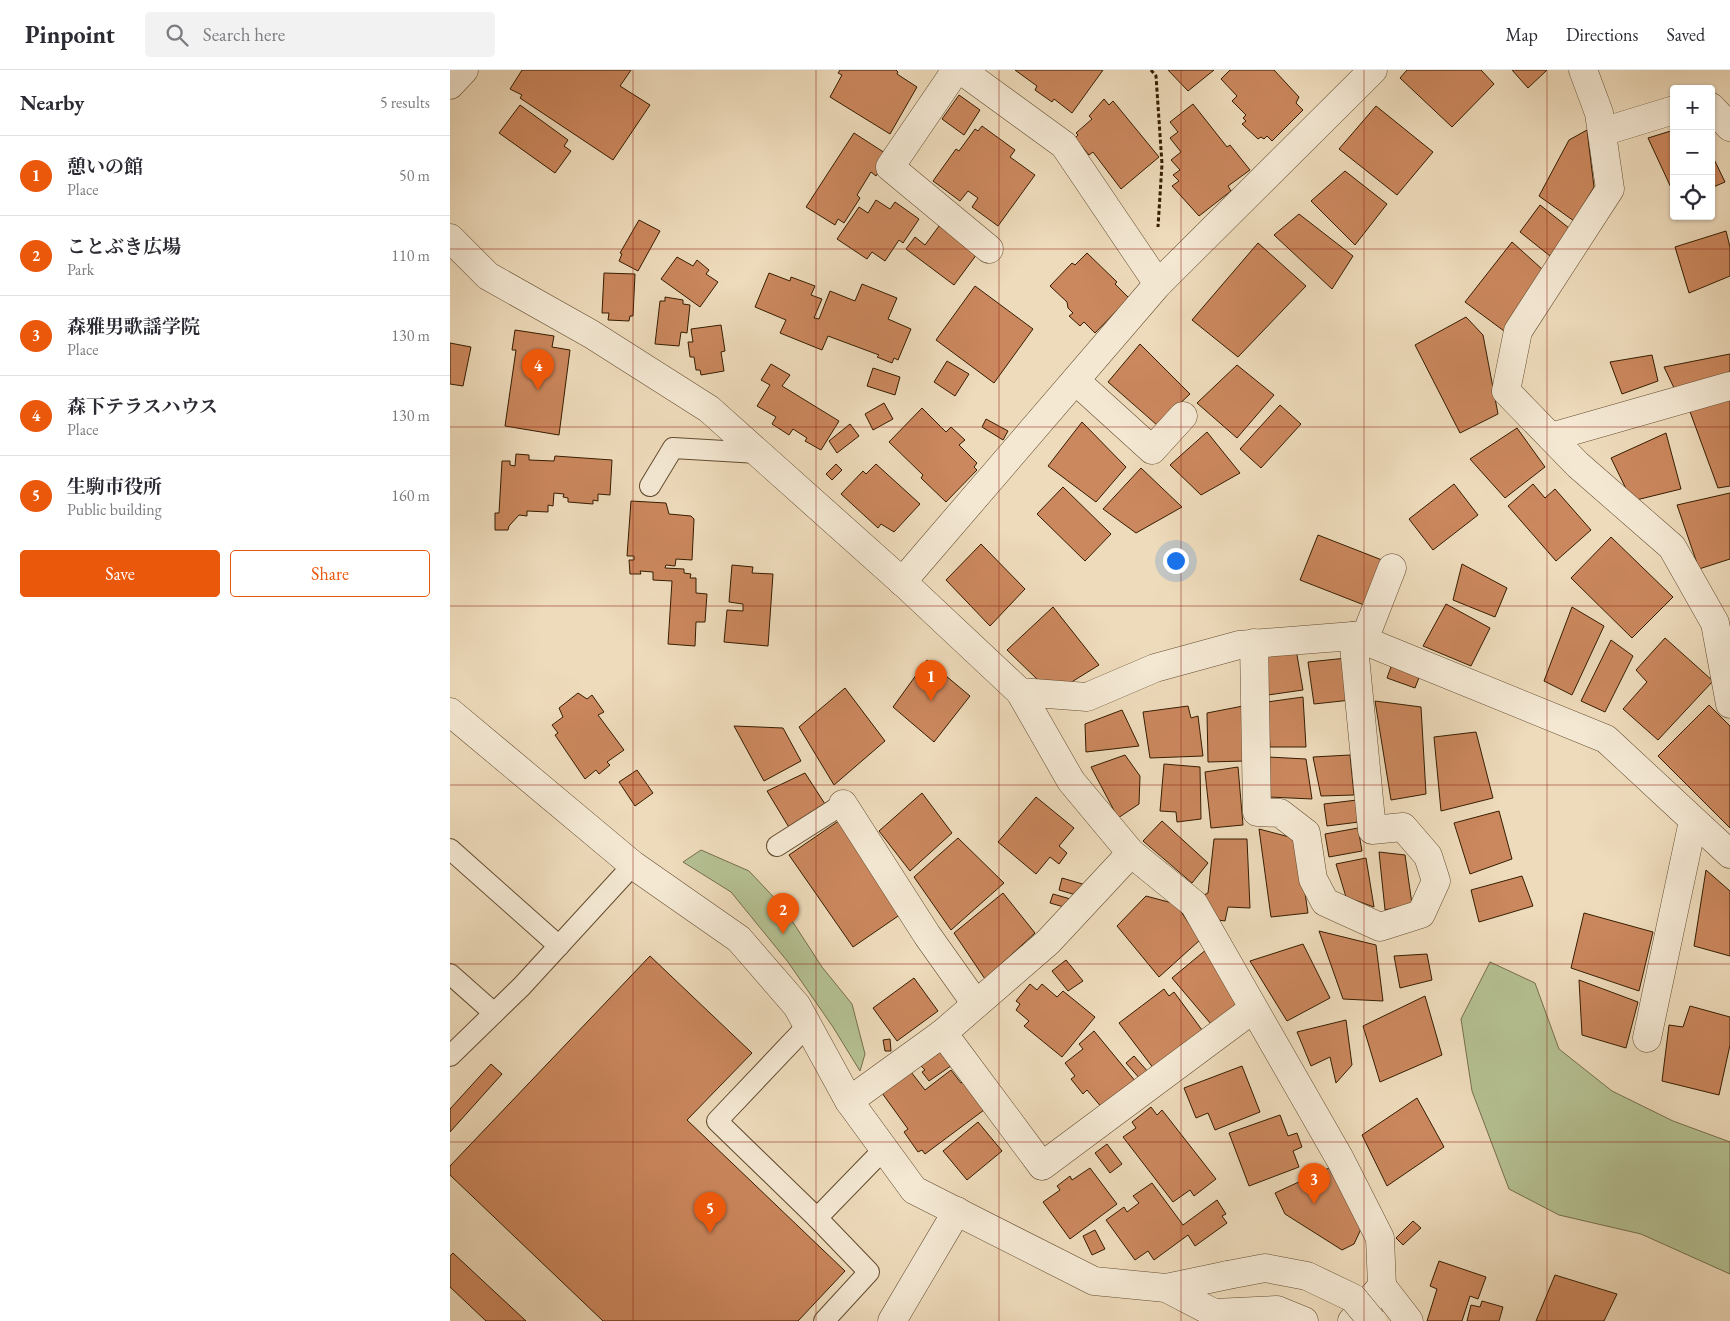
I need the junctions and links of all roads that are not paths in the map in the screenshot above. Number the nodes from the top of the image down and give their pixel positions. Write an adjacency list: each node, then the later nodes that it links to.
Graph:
1 (464, 70): 6 (street)
2 (956, 70): 12 (street)
3 (961, 70): 13 (street)
4 (1374, 70): 13 (street)
5 (1583, 70): 10 (street)
6 (450, 85)
7 (1670, 111): 10 (street)
8 (1715, 111): 9 (street)
9 (1730, 127)
10 (1602, 132): 17 (street)
11 (450, 238): 18 (street)
12 (989, 249)
13 (1158, 284): 14 (street)
14 (1076, 381): 16 (street); 21 (street)
15 (1730, 386): 17 (street)
16 (1183, 416)
17 (1551, 437): 23 (street)
18 (758, 453): 19 (lane); 21 (street)
19 (650, 486)
20 (1392, 568): 22 (street)
21 (902, 582): 25 (street)
22 (1358, 638): 24 (street); 24 (street); 29 (street)
23 (1724, 640): 26 (street)
24 (1254, 643): 25 (street)
25 (1020, 692): 32 (street)
26 (1730, 704)
27 (450, 712): 34 (street)
28 (843, 804): 30 (lane); 37 (street)
29 (1693, 821): 33 (street); 42 (street)
30 (777, 846)
31 (450, 849): 35 (lane)
32 (1131, 853): 37 (street); 38 (street)
33 (1730, 854)
34 (633, 865): 35 (lane); 40 (street)
35 (559, 946): 39 (lane)
36 (450, 974): 39 (lane)
37 (976, 1004): 41 (street)
38 (1253, 1009): 41 (street); 48 (street)
39 (494, 1014): 43 (lane)
40 (808, 1025): 44 (street); 47 (lane)
41 (943, 1033): 44 (street)
42 (1647, 1038)
43 (450, 1056)
44 (849, 1101): 45 (street)
45 (884, 1149): 46 (street); 47 (lane)
46 (957, 1212): 49 (street); 51 (street)
47 (817, 1218): 50 (lane)
48 (1382, 1286): 53 (street); 55 (street)
49 (1166, 1288): 52 (street); 54 (street, bridge)
50 (824, 1321)
51 (892, 1321)
52 (1304, 1321)
53 (1352, 1321)
54 (1372, 1321)
55 (1409, 1321)

